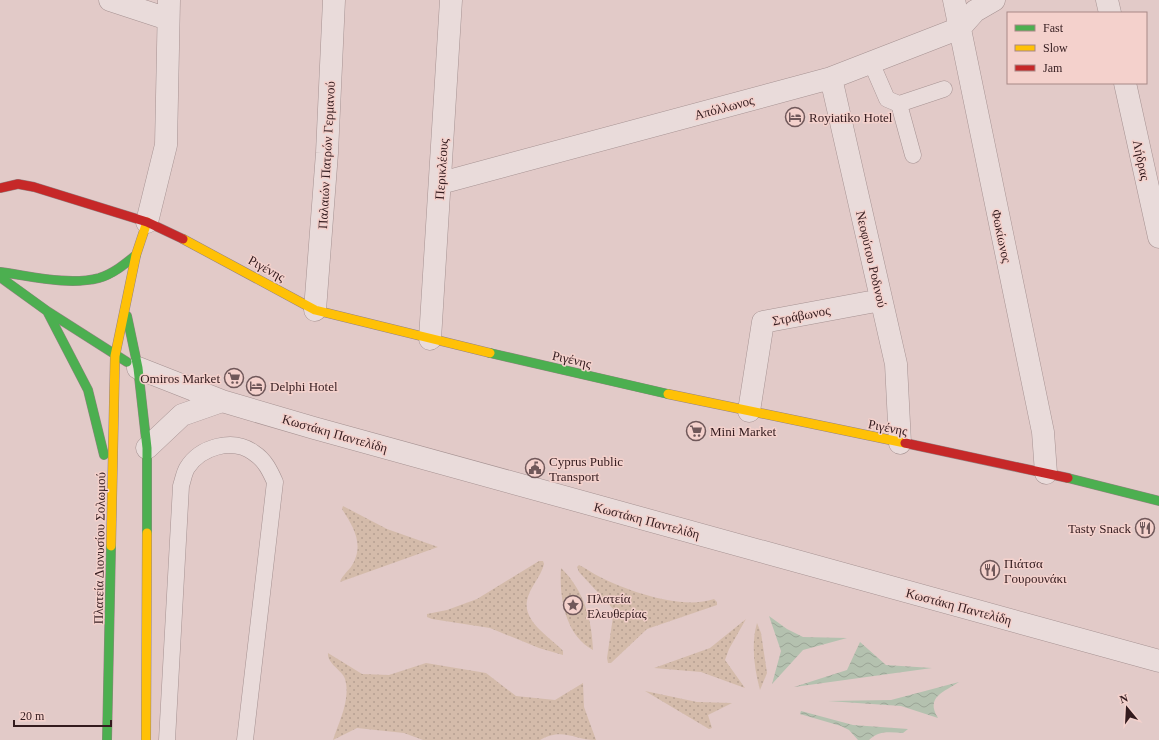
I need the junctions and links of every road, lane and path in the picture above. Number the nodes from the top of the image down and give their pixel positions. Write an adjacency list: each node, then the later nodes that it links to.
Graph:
1 (110, 0): 7 (street)
2 (334, 0): 25 (street, Παλαιών Πατρών Γερμανού)
3 (451, 0): 16 (street, Περικλέους)
4 (954, 0): 9 (street, Φωκίωνος)
5 (994, 0): 9 (street, Απόλλωνος)
6 (1107, 0): 8 (street)
7 (168, 10): 18 (street)
8 (1110, 12)
9 (960, 28): 10 (street, Απόλλωνος); 34 (street, Φωκίωνος)
10 (871, 62): 11 (street, Απόλλωνος); 14 (lane)
11 (831, 78): 16 (street, Απόλλωνος); 23 (street, Νεοφύτου Ροδινού)
12 (1125, 84): 19 (street, Λήδρας)
13 (944, 89): 14 (lane)
14 (899, 104): 15 (lane)
15 (913, 155)
16 (441, 183): 27 (street, Περικλέους)
17 (0, 188): 18 (street, Ριγένης)
18 (147, 222): 20 (street, Πλατεία Διονυσίου Σολωμού); 25 (street, Ριγένης)
19 (1159, 237)
20 (136, 255): 21 (street); 24 (street, Πλατεία Διονυσίου Σολωμού)
21 (0, 272)
22 (0, 277): 26 (street)
23 (881, 300): 31 (street, Στράβωνος); 32 (street, Νεοφύτου Ροδινού)
24 (125, 309): 28 (street, Πλατεία Διονυσίου Σολωμού); 29 (street)
25 (316, 310): 27 (street, Ριγένης)
26 (47, 311): 28 (street); 35 (street)
27 (430, 339): 31 (street, Ριγένης)
28 (115, 356): 29 (street); 35 (street, Πλατεία Διονυσίου Σολωμού)
29 (138, 368): 30 (street, Kωστάκη Παντελίδη); 33 (street)
30 (222, 401): 33 (street); 37 (street, Kωστάκη Παντελίδη)
31 (749, 411): 32 (street, Ριγένης)
32 (900, 443): 34 (street, Ριγένης)
33 (147, 448): 39 (street)
34 (1046, 473): 36 (street, Ριγένης)
35 (113, 500): 38 (street, Πλατεία Διονυσίου Σολωμού)
36 (1159, 501)
37 (1159, 661)
38 (107, 740)
39 (146, 740)
40 (167, 740): 41 (lane)
41 (245, 740)

